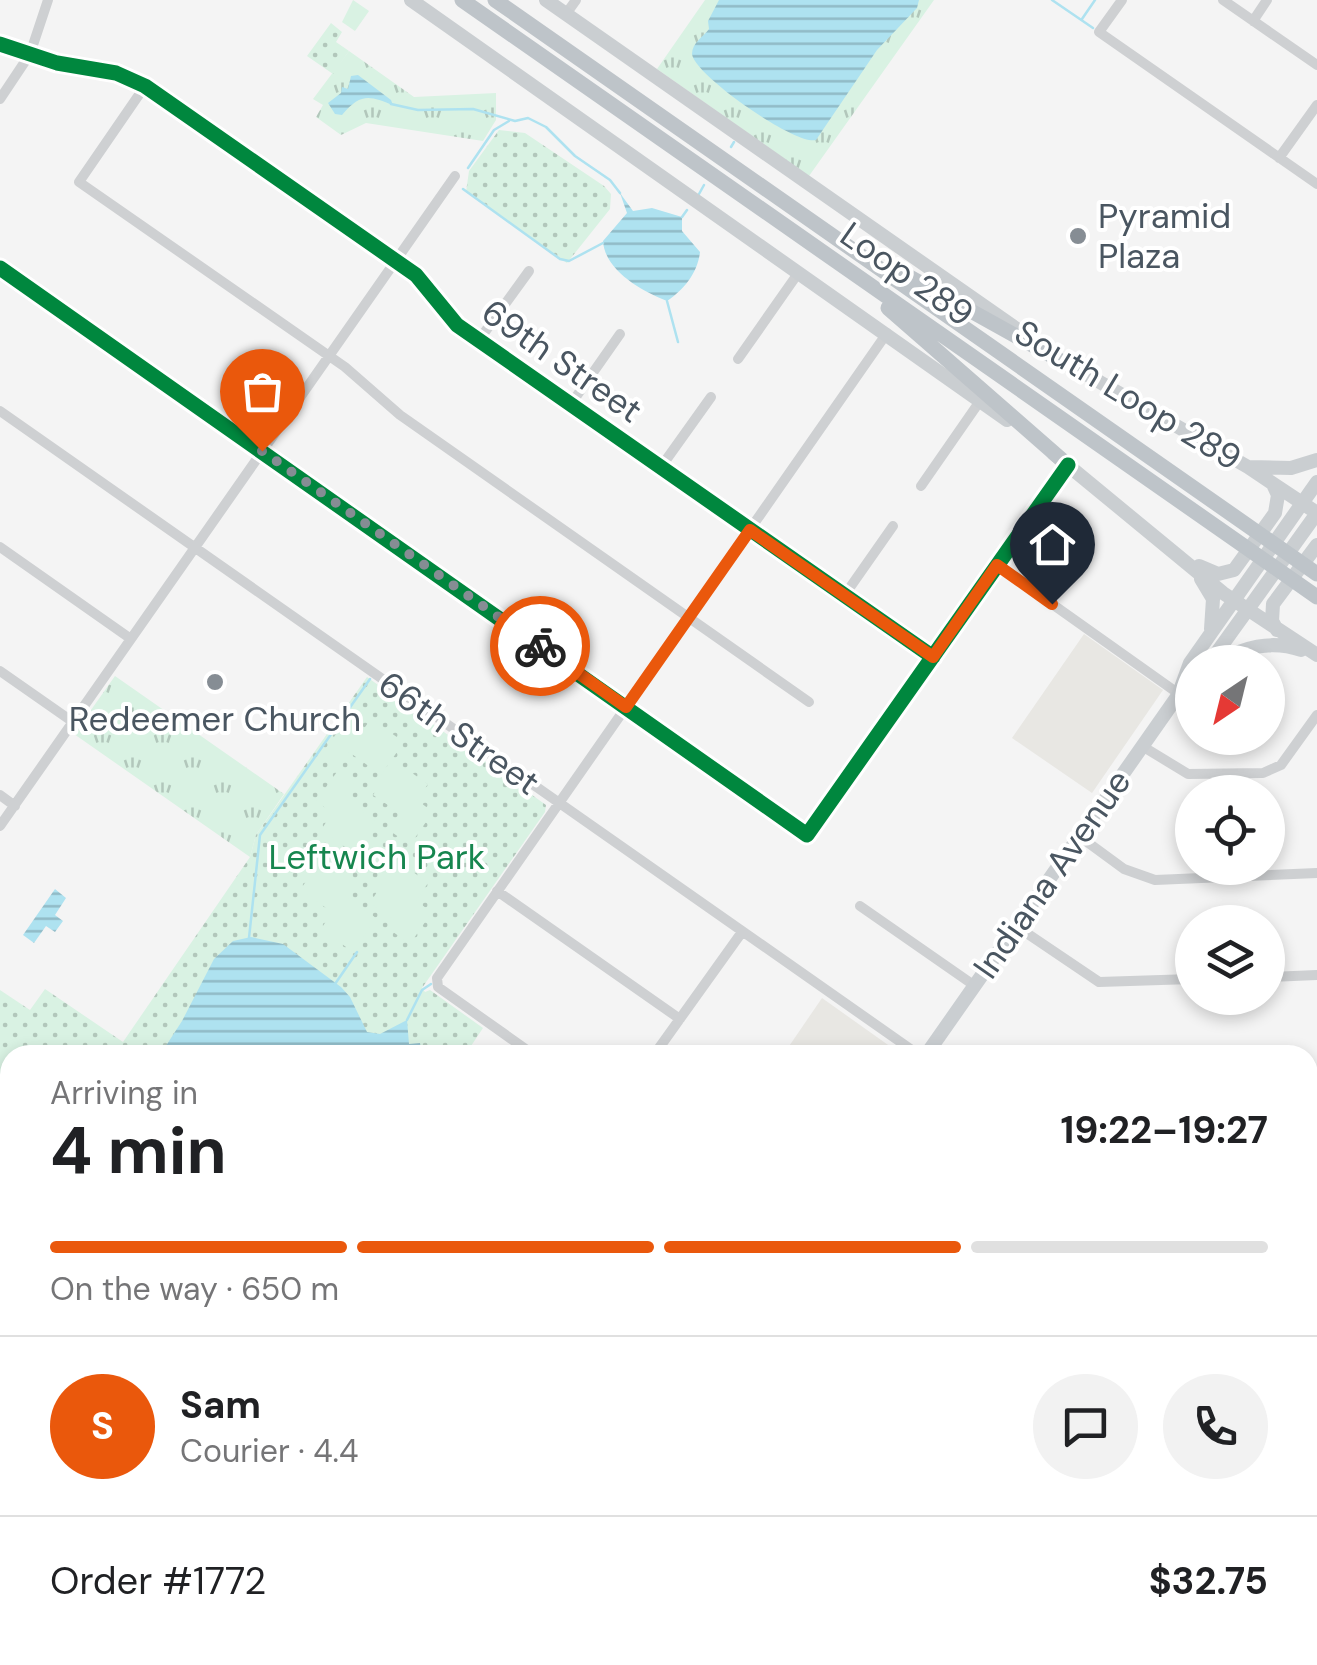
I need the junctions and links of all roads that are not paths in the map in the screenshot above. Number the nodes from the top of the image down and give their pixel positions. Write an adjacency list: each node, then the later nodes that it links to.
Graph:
1 (48, 0): 13 (street)
2 (411, 0): 26 (main road)
3 (462, 0): 23 (highway, Loop 289)
4 (495, 0): 19 (highway, Loop 289)
5 (546, 0): 10 (main road, South Loop 289)
6 (576, 0): 10 (street)
7 (1122, 0): 18 (street)
8 (1223, 0): 11 (street)
9 (1267, 0): 11 (street)
10 (566, 14): 32 (main road, South Loop 289)
11 (1253, 21): 14 (street)
12 (0, 44): 13 (street, 69th Street)
13 (30, 54): 15 (street, 69th Street); 16 (street)
14 (1317, 65)
15 (146, 86): 22 (street, 69th Street); 30 (street)
16 (0, 99)
17 (1317, 106): 18 (street)
18 (1279, 158): 21 (street)
19 (742, 172): 32 (highway); 54 (highway, Loop 289)
20 (455, 176): 22 (street)
21 (1317, 184)
22 (396, 260): 29 (street, 69th Street); 30 (street)
23 (841, 264): 39 (highway); 56 (highway, Loop 289)
24 (0, 268): 37 (street)
25 (529, 271): 29 (street)
26 (799, 272): 27 (main road); 31 (street)
27 (887, 333): 34 (main road); 48 (street)
28 (620, 334): 35 (street)
29 (479, 340): 35 (street, 69th Street)
30 (329, 356): 37 (street); 59 (street)
31 (738, 358)
32 (1070, 366): 41 (main road, South Loop 289)
33 (711, 397): 40 (street)
34 (980, 400): 39 (main road); 44 (street)
35 (571, 404): 40 (street, 69th Street)
36 (0, 411): 51 (street, 66th Street)
37 (262, 451): 51 (street); 72 (street)
38 (1317, 460): 41 (main road)
39 (1065, 462): 52 (main road); 53 (street)
40 (661, 467): 48 (street, 69th Street)
41 (1248, 468): 42 (main road, South Loop 289)
42 (1271, 482): 45 (main road, South Loop 289); 52 (main road)
43 (1317, 482): 45 (main road, Indiana Avenue)
44 (921, 486)
45 (1303, 502): 46 (main road, South Loop 289); 57 (main road, Indiana Avenue)
46 (1317, 514): 58 (main road)
47 (893, 526): 55 (street)
48 (750, 530): 55 (street, 69th Street); 59 (street)
49 (1317, 544): 60 (main road)
50 (0, 547): 62 (street)
51 (195, 548): 62 (street); 78 (street, 66th Street)
52 (1184, 559): 57 (main road); 61 (main road)
53 (997, 565): 67 (street); 69 (street)
54 (1312, 570)
55 (844, 596): 67 (street, 69th Street)
56 (1317, 597)
57 (1234, 600): 58 (main road); 61 (main road, Indiana Avenue)
58 (1248, 610): 60 (main road); 64 (main road)
59 (690, 617): 71 (street); 72 (street)
60 (1277, 630): 66 (main road)
61 (1210, 633): 63 (main road, Indiana Avenue)
62 (131, 639): 74 (street)
63 (1202, 645)
64 (1224, 645)
65 (1285, 646): 66 (main road)
66 (1317, 656)
67 (933, 657): 72 (street)
68 (0, 671): 74 (street)
69 (1175, 691)
70 (1175, 700): 75 (main road, Indiana Avenue)
71 (809, 702)
72 (626, 707): 78 (street)
73 (1317, 715): 76 (street)
74 (73, 722): 79 (street)
75 (1142, 746): 76 (street); 81 (main road, Indiana Avenue)
76 (1242, 775)
77 (0, 795): 79 (street)
78 (559, 803): 85 (street); 88 (street, 66th Street)
79 (15, 806): 80 (street)
80 (0, 826)
81 (1079, 836): 84 (street); 87 (main road, Indiana Avenue)
82 (1285, 873): 83 (street)
83 (1317, 873)
84 (1175, 876)
85 (496, 891): 93 (street); 94 (street)
86 (860, 906): 92 (street)
87 (1016, 926): 91 (street); 92 (main road, Indiana Avenue)
88 (742, 932): 93 (street); 96 (street, 66th Street)
89 (1317, 975): 90 (street)
90 (1285, 976)
91 (1175, 980)
92 (974, 986): 97 (main road, Indiana Avenue)
93 (680, 1019): 95 (street)
94 (520, 1045)
95 (661, 1045)
96 (908, 1045)
97 (930, 1045)

